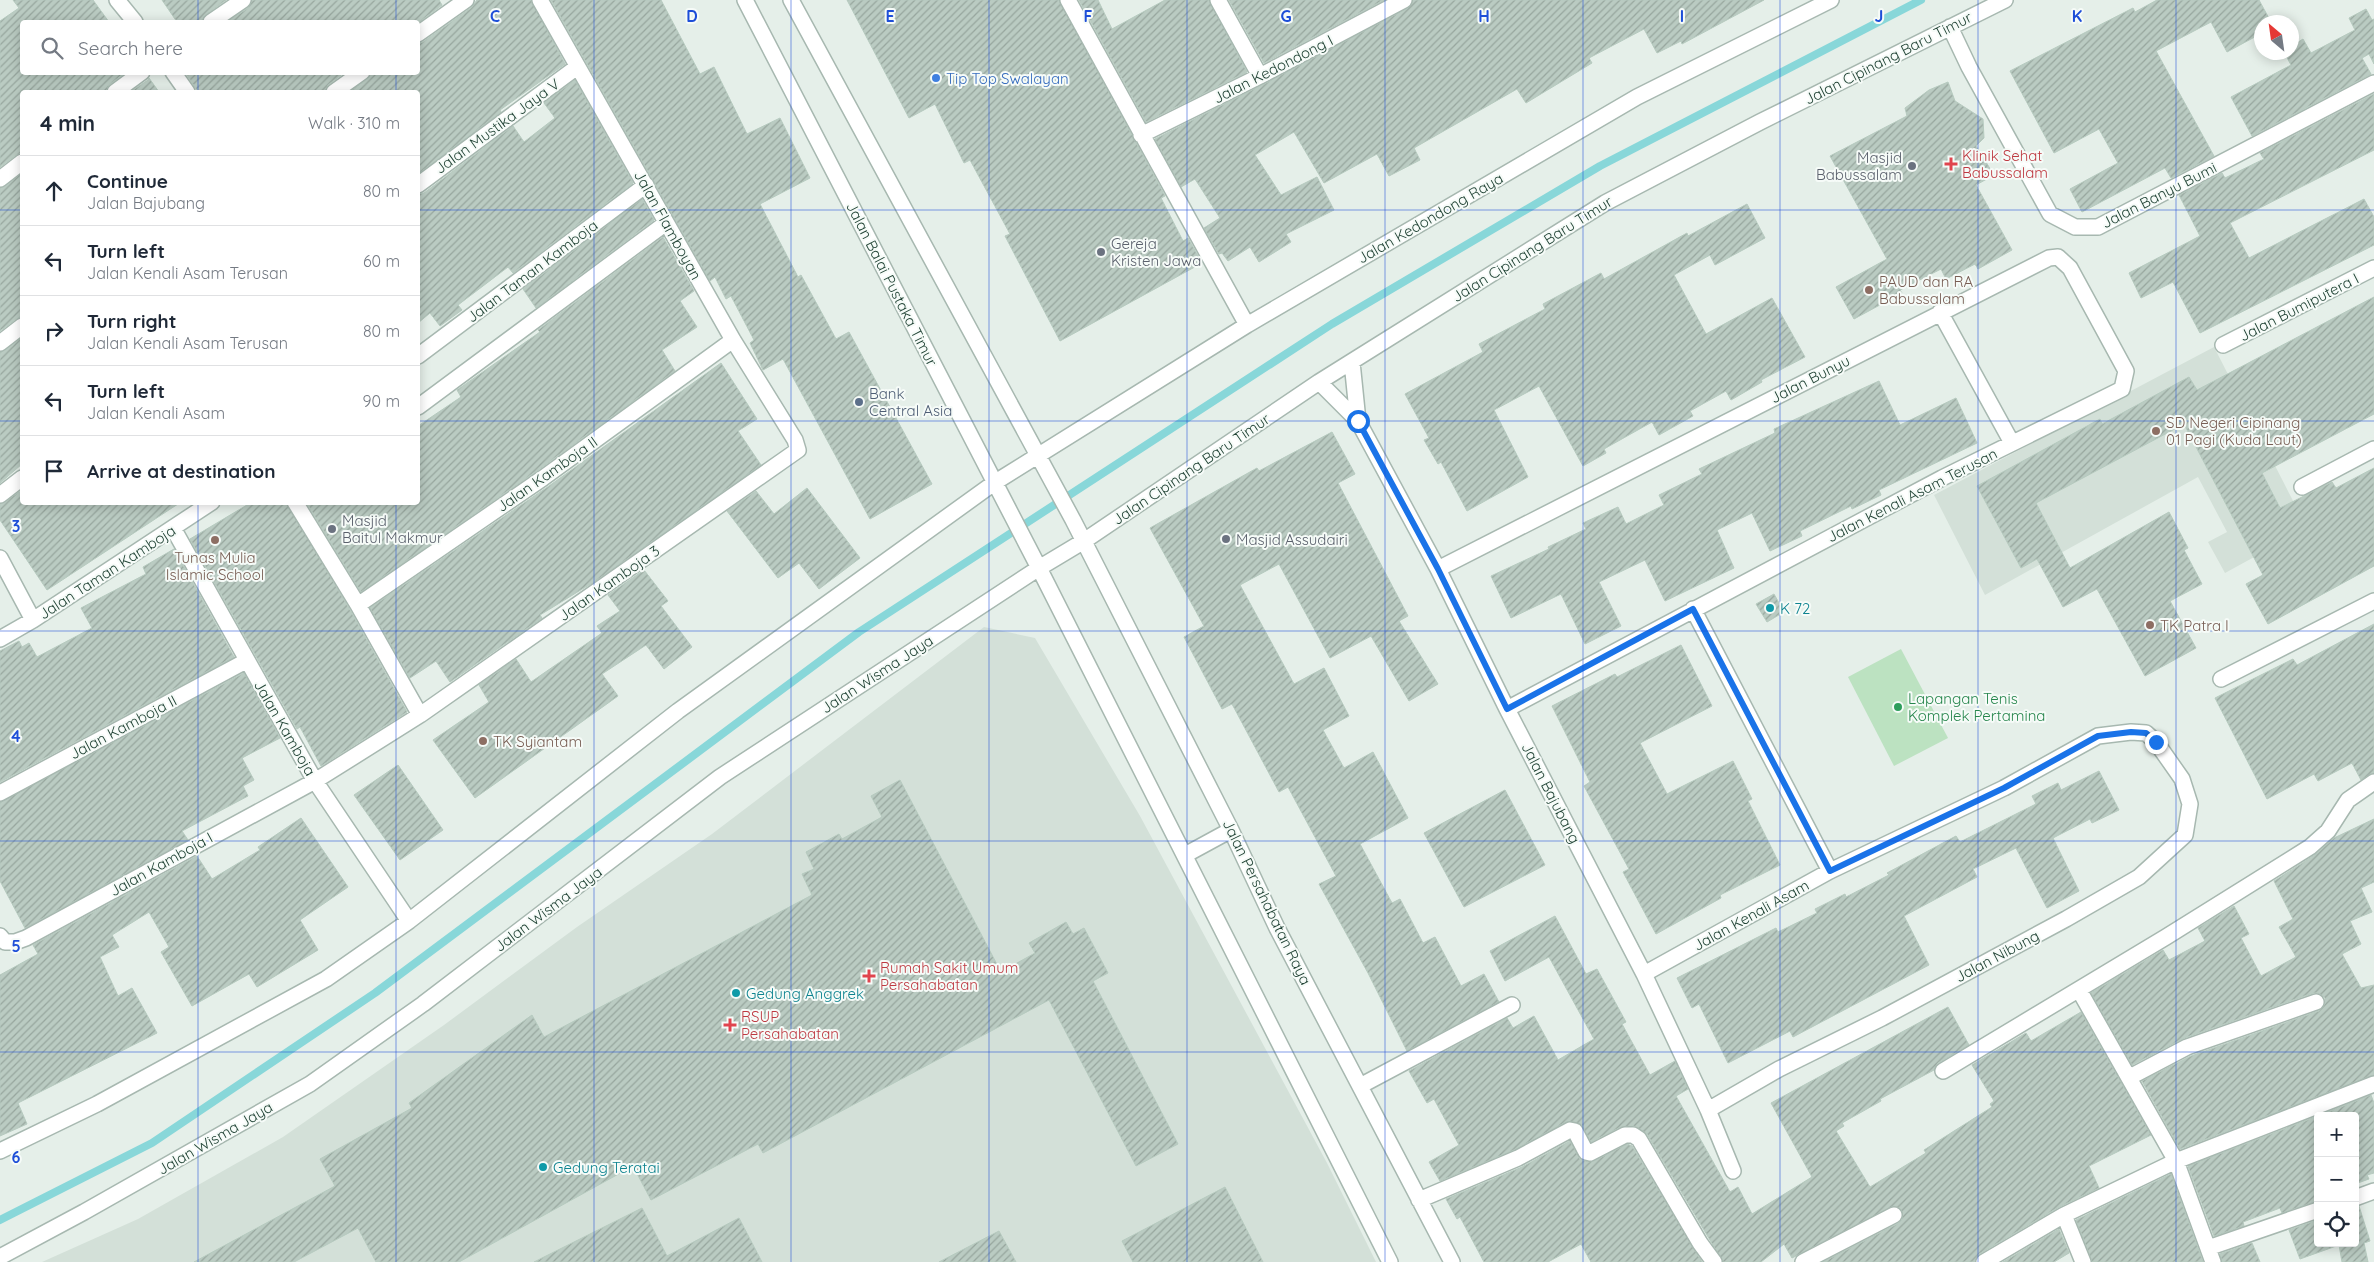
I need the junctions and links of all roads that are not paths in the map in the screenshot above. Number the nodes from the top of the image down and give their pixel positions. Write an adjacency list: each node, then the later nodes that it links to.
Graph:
1 (118, 0): 12 (street)
2 (243, 0): 13 (street)
3 (466, 0): 15 (street)
4 (540, 0): 16 (street, Jalan Flamboyan)
5 (746, 0): 49 (street, Jalan Balai Pustaka Timur)
6 (791, 0): 47 (street)
7 (1068, 0): 25 (street)
8 (1218, 0): 20 (street)
9 (1404, 0): 20 (street, Jalan Kedondong I)
10 (1831, 0): 33 (street, Jalan Kedondong Raya)
11 (2005, 0): 14 (street, Jalan Cipinang Baru Timur)
12 (133, 20)
13 (215, 20)
14 (1950, 27): 21 (street, Jalan Banyu Bumi); 39 (street, Jalan Cipinang Baru Timur)
15 (420, 33)
16 (577, 67): 28 (street, Jalan Mustika Jaya V); 29 (street, Jalan Flamboyan)
17 (138, 75): 22 (street)
18 (175, 75): 23 (street)
19 (358, 75): 24 (street)
20 (1260, 76): 25 (street, Jalan Kedondong I)
21 (2374, 83)
22 (118, 90)
23 (186, 90)
24 (337, 90)
25 (1141, 135): 33 (street)
26 (20, 164): 27 (street)
27 (0, 179)
28 (420, 183)
29 (646, 185): 30 (street, Jalan Flamboyan); 38 (street, Jalan Taman Kamboja)
30 (666, 223): 35 (street, Jalan Flamboyan); 42 (street)
31 (2374, 268): 37 (street, Jalan Bumiputera I)
32 (1940, 312): 40 (street, Jalan Bunyu); 44 (street); 58 (street, Jalan Bunyu)
33 (1247, 325): 47 (street, Jalan Kedondong Raya)
34 (20, 328): 36 (street)
35 (733, 340): 46 (street, Jalan Flamboyan); 60 (street, Jalan Kamboja II)
36 (0, 343)
37 (2223, 345)
38 (420, 354)
39 (1352, 362): 41 (street, Jalan Cipinang Baru Timur); 43 (street, Jalan Bajubang)
40 (2126, 379): 44 (street, Jalan Kenali Asam Terusan)
41 (1319, 382): 43 (street, Jalan Bajubang); 55 (street, Jalan Cipinang Baru Timur)
42 (420, 406)
43 (1358, 421): 58 (street, Jalan Bajubang)
44 (2012, 443): 61 (street, Jalan Kenali Asam Terusan)
45 (2374, 449): 50 (street)
46 (798, 450): 67 (street, Jalan Kamboja 3)
47 (1038, 455): 49 (street); 55 (street)
48 (20, 480): 51 (street)
49 (994, 483): 57 (street, Jalan Balai Pustaka Timur); 75 (street)
50 (2302, 487)
51 (0, 495)
52 (208, 505): 54 (street, Jalan Taman Kamboja)
53 (297, 505): 60 (street)
54 (173, 528): 62 (street, Jalan Taman Kamboja); 64 (street, Jalan Kamboja)
55 (1084, 542): 57 (street, Jalan Wisma Jaya); 72 (street, Jalan Persahabatan Raya)
56 (0, 558): 62 (street)
57 (1036, 562): 73 (street); 96 (street, Jalan Wisma Jaya)
58 (1438, 569): 66 (street, Jalan Bajubang)
59 (2374, 602): 65 (street)
60 (358, 605): 67 (street)
61 (1693, 609): 66 (street, Jalan Kenali Asam Terusan); 74 (street)
62 (33, 620): 63 (street, Jalan Taman Kamboja)
63 (0, 639)
64 (246, 661): 69 (street, Jalan Kamboja); 71 (street, Jalan Kamboja II)
65 (2221, 679)
66 (1507, 709): 77 (street, Jalan Bajubang)
67 (420, 715): 69 (street, Jalan Kamboja 3)
68 (2156, 742): 74 (street, Jalan Kenali Asam); 85 (street, Jalan Nibung)
69 (315, 780): 75 (street, Jalan Kamboja); 76 (street, Jalan Kamboja I)
70 (2374, 782): 78 (street)
71 (0, 793)
72 (1231, 830): 73 (street); 84 (street, Jalan Persahabatan Raya)
73 (1185, 855): 97 (street)
74 (1830, 871): 77 (street, Jalan Kenali Asam)
75 (408, 920): 86 (street)
76 (2, 939)
77 (1644, 974): 85 (street, Jalan Bajubang)
78 (2079, 990): 81 (street); 82 (street)
79 (2316, 1002): 82 (street)
80 (1512, 1005): 84 (street)
81 (1943, 1071)
82 (2130, 1077): 87 (street)
83 (2374, 1084): 87 (street)
84 (1360, 1086): 91 (street, Jalan Persahabatan Raya)
85 (1708, 1110): 88 (street, Jalan Bajubang)
86 (0, 1151)
87 (2176, 1161): 94 (street); 95 (street)
88 (1733, 1170)
89 (2374, 1191): 90 (street)
90 (2359, 1197)
91 (1419, 1200): 98 (street, Jalan Persahabatan Raya); 99 (street)
92 (2314, 1212): 95 (street)
93 (1894, 1215): 100 (street)
94 (2064, 1215): 101 (street); 102 (street)
95 (2211, 1255)
96 (0, 1257)
97 (1390, 1262)
98 (1452, 1262)
99 (1714, 1262)
100 (1803, 1262)
101 (1984, 1262)
102 (2082, 1262)

